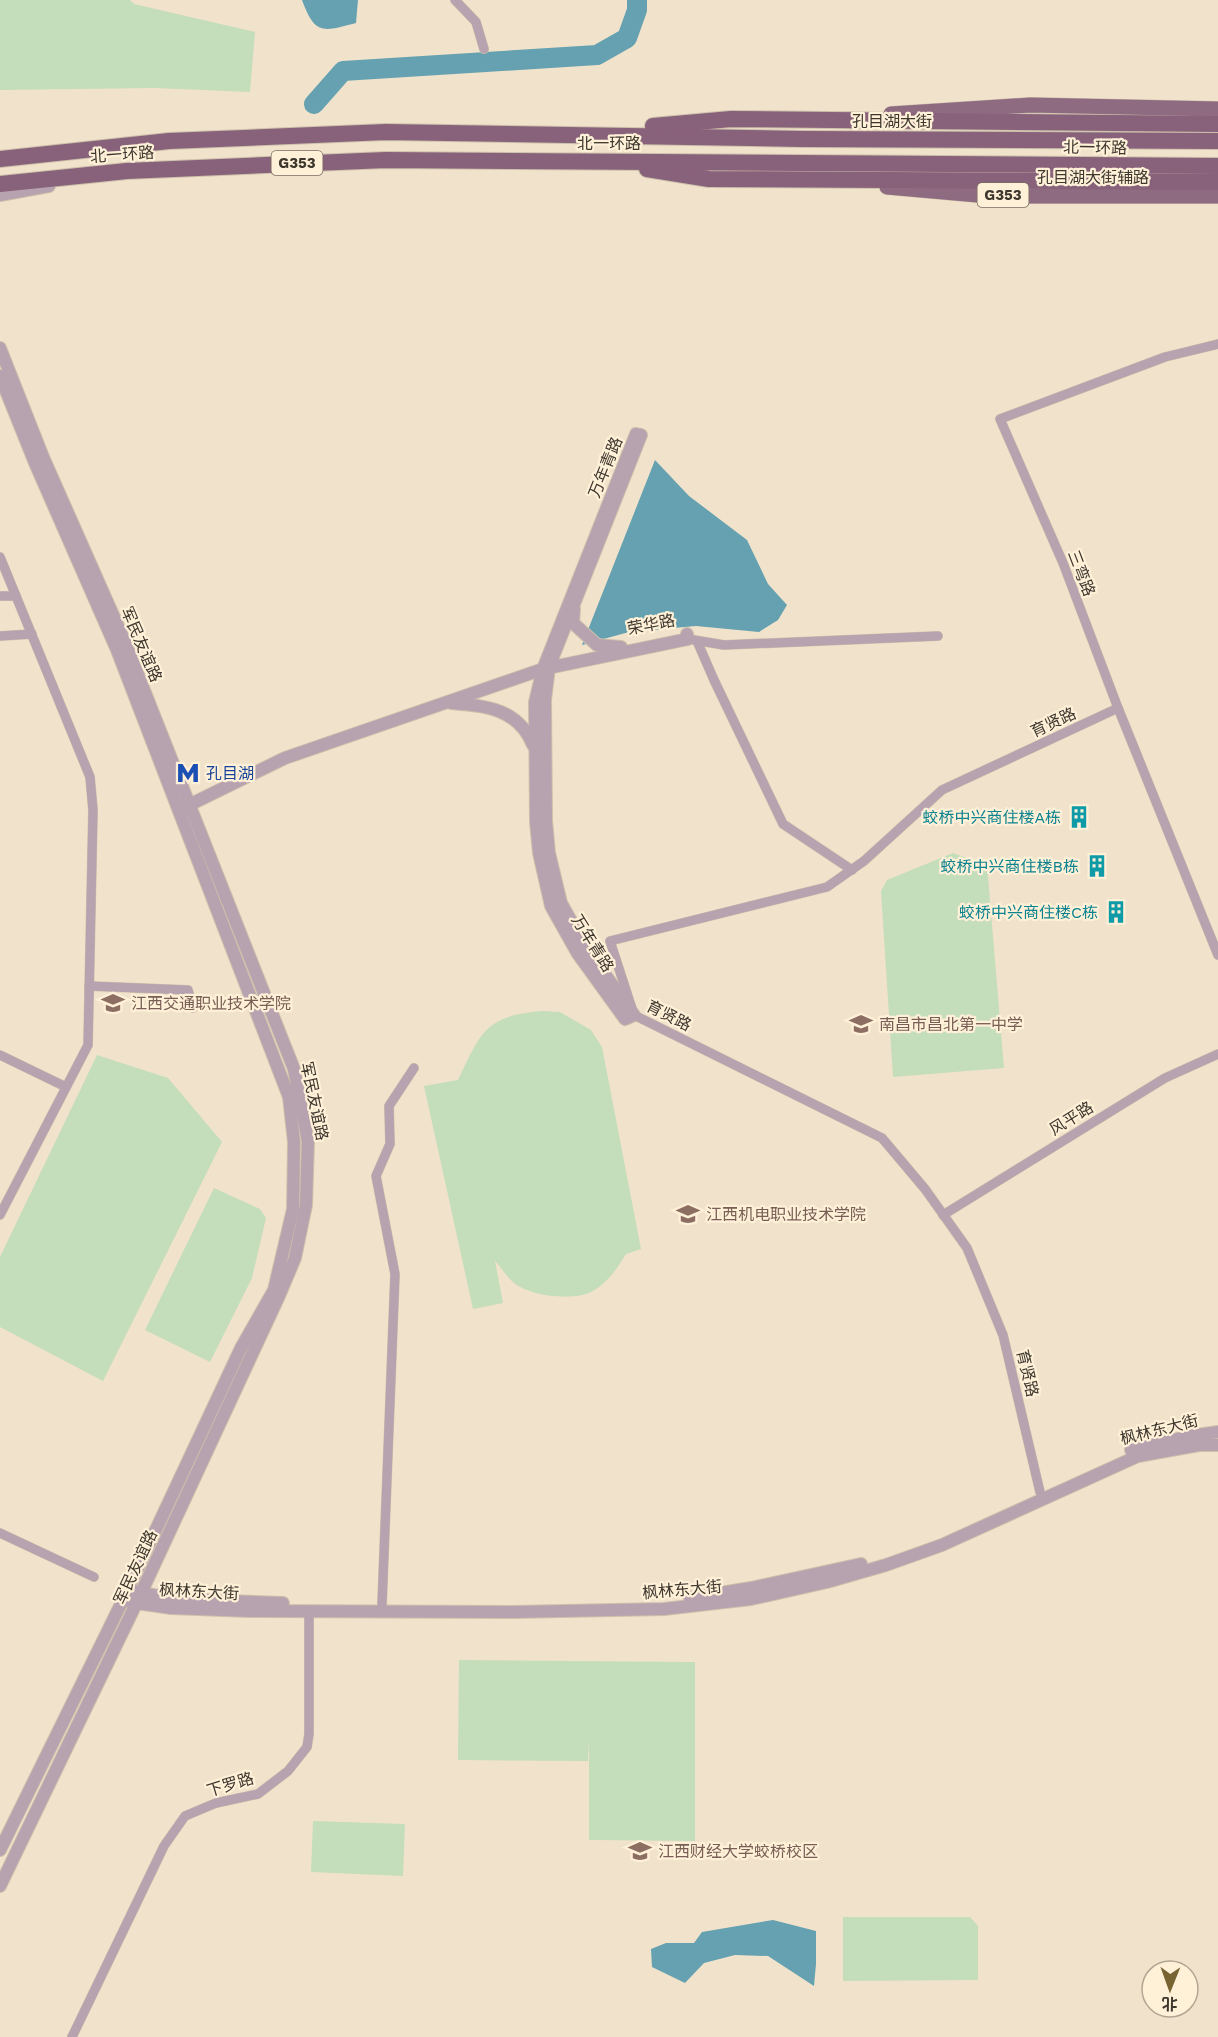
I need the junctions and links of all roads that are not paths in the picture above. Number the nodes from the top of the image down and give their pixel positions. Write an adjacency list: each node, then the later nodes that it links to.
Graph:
1 (455, 0): 2 (street)
2 (484, 49)
3 (1218, 109): 4 (main road, G353)
4 (811, 119): 5 (highway); 6 (highway, G353)
5 (1218, 124)
6 (565, 135): 7 (highway, 孔目湖大街); 8 (highway, 北一环路 / G353)
7 (1218, 141)
8 (0, 159)
9 (595, 161): 11 (highway, 北一环路 / G353); 12 (highway, 北一环路); 13 (highway, G353)
10 (1218, 166): 12 (highway, 北一环路)
11 (127, 171): 15 (highway, 北一环路 / G353); 16 (street)
12 (1102, 173): 13 (highway); 14 (highway)
13 (789, 178): 17 (main road, 孔目湖大街辅路 / G353)
14 (1218, 182)
15 (0, 184)
16 (0, 195)
17 (1218, 196)
18 (1218, 344): 32 (street, 三弯路)
19 (0, 348): 34 (street, 军民友谊路)
20 (0, 376): 34 (street, 军民友谊路)
21 (0, 557): 23 (street)
22 (0, 596): 23 (street)
23 (16, 596): 25 (street)
24 (574, 604): 29 (street); 30 (street, 万年青路); 30 (street, 万年青路)
25 (32, 634): 26 (street); 37 (street)
26 (0, 636)
27 (938, 636): 28 (street)
28 (692, 640): 29 (street, 荣华路); 30 (street, 荣华路); 35 (street)
29 (621, 647): 30 (street, 荣华路)
30 (547, 665): 31 (street, 荣华路); 33 (street, 万年青路); 34 (street, 荣华路); 39 (street, 万年青路)
31 (446, 702): 33 (street); 34 (street, 荣华路)
32 (1118, 708): 35 (street, 育贤路); 36 (street, 三弯路)
33 (536, 753): 39 (street, 万年青路)
34 (182, 804): 51 (street, 军民友谊路); 52 (street, 军民友谊路)
35 (852, 870): 39 (street, 育贤路)
36 (1218, 955)
37 (89, 986): 38 (street); 43 (street)
38 (193, 1008)
39 (634, 1015): 45 (street, 育贤路)
40 (1218, 1054): 45 (street, 风平路)
41 (0, 1055): 43 (street)
42 (414, 1068): 53 (street)
43 (66, 1088): 44 (street)
44 (0, 1215)
45 (943, 1215): 48 (street, 育贤路)
46 (1218, 1432): 48 (street, 枫林东大街)
47 (1218, 1445): 54 (street, 枫林东大街)
48 (1040, 1492): 53 (street, 枫林东大街)
49 (0, 1533): 50 (street)
50 (94, 1577)
51 (125, 1595): 52 (street, 枫林东大街); 55 (street, 军民友谊路)
52 (139, 1598): 53 (street, 枫林东大街); 54 (street, 枫林东大街); 56 (street, 军民友谊路)
53 (382, 1604)
54 (309, 1611): 57 (street, 下罗路)
55 (0, 1850)
56 (0, 1886)
57 (72, 2037)

